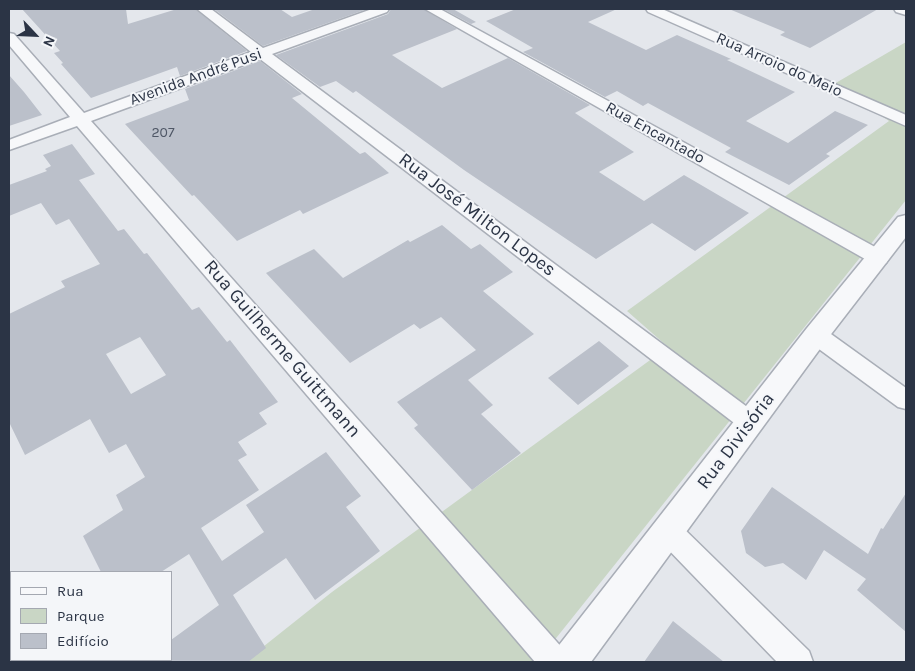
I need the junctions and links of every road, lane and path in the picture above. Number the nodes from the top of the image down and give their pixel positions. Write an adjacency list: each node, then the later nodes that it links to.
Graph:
1 (203, 9): 8 (street, Rua José Milton Lopes)
2 (383, 9): 8 (street, Avenida André Pusi)
3 (431, 9): 13 (street, Rua Encantado)
4 (652, 9): 10 (street, Rua Arroio do Meio)
5 (900, 9): 6 (street)
6 (906, 11)
7 (9, 37): 9 (street, Rua Guilherme Guittmann)
8 (262, 53): 9 (street, Avenida André Pusi); 16 (street, Rua José Milton Lopes)
9 (81, 118): 11 (street, Avenida André Pusi); 18 (street, Rua Guilherme Guittmann)
10 (906, 121)
11 (9, 145)
12 (906, 222): 13 (street, Rua Divisória)
13 (878, 258): 14 (street, Rua Divisória)
14 (816, 335): 15 (street); 16 (street, Rua Divisória)
15 (906, 400)
16 (750, 422): 17 (street, Rua Divisória)
17 (668, 531): 19 (street, Rua Divisória); 20 (street)
18 (554, 662)
19 (569, 662)
20 (798, 662)

